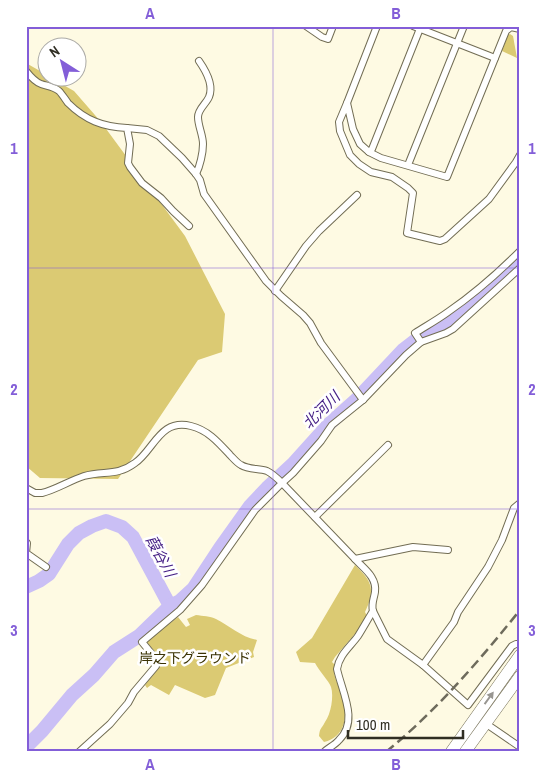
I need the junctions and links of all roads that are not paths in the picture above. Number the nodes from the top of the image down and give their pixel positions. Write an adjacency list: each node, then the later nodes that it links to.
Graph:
1 (306, 26): 2 (street)
2 (333, 26)
3 (377, 26): 11 (street)
4 (464, 26): 7 (street)
5 (418, 27): 7 (street); 13 (street)
6 (520, 29): 8 (street)
7 (457, 44): 8 (street); 15 (street)
8 (495, 58): 15 (street)
9 (199, 61): 16 (street)
10 (26, 71): 12 (street)
11 (347, 103): 13 (street); 14 (street)
12 (127, 128): 16 (street); 18 (street)
13 (369, 152): 15 (street)
14 (520, 155)
15 (408, 165)
16 (196, 174): 21 (street)
17 (357, 195): 21 (street)
18 (189, 226)
19 (520, 251): 22 (street)
20 (520, 268): 22 (street)
21 (275, 291): 23 (street)
22 (421, 341): 23 (street)
23 (363, 399): 25 (street)
24 (388, 445): 28 (street)
25 (279, 480): 26 (street); 28 (street); 40 (street)
26 (26, 488)
27 (520, 503): 36 (street)
28 (315, 517): 31 (street)
29 (26, 542): 32 (street)
30 (448, 550): 31 (street)
31 (355, 559): 33 (street)
32 (46, 568)
33 (372, 611): 36 (street); 41 (street)
34 (520, 644): 36 (street)
35 (520, 655): 42 (highway, one-way to 35)
36 (422, 665)
37 (520, 676): 38 (highway)
38 (485, 723): 39 (street); 43 (highway)
39 (520, 747)
40 (79, 752)
41 (324, 752)
42 (451, 752)
43 (465, 752)

